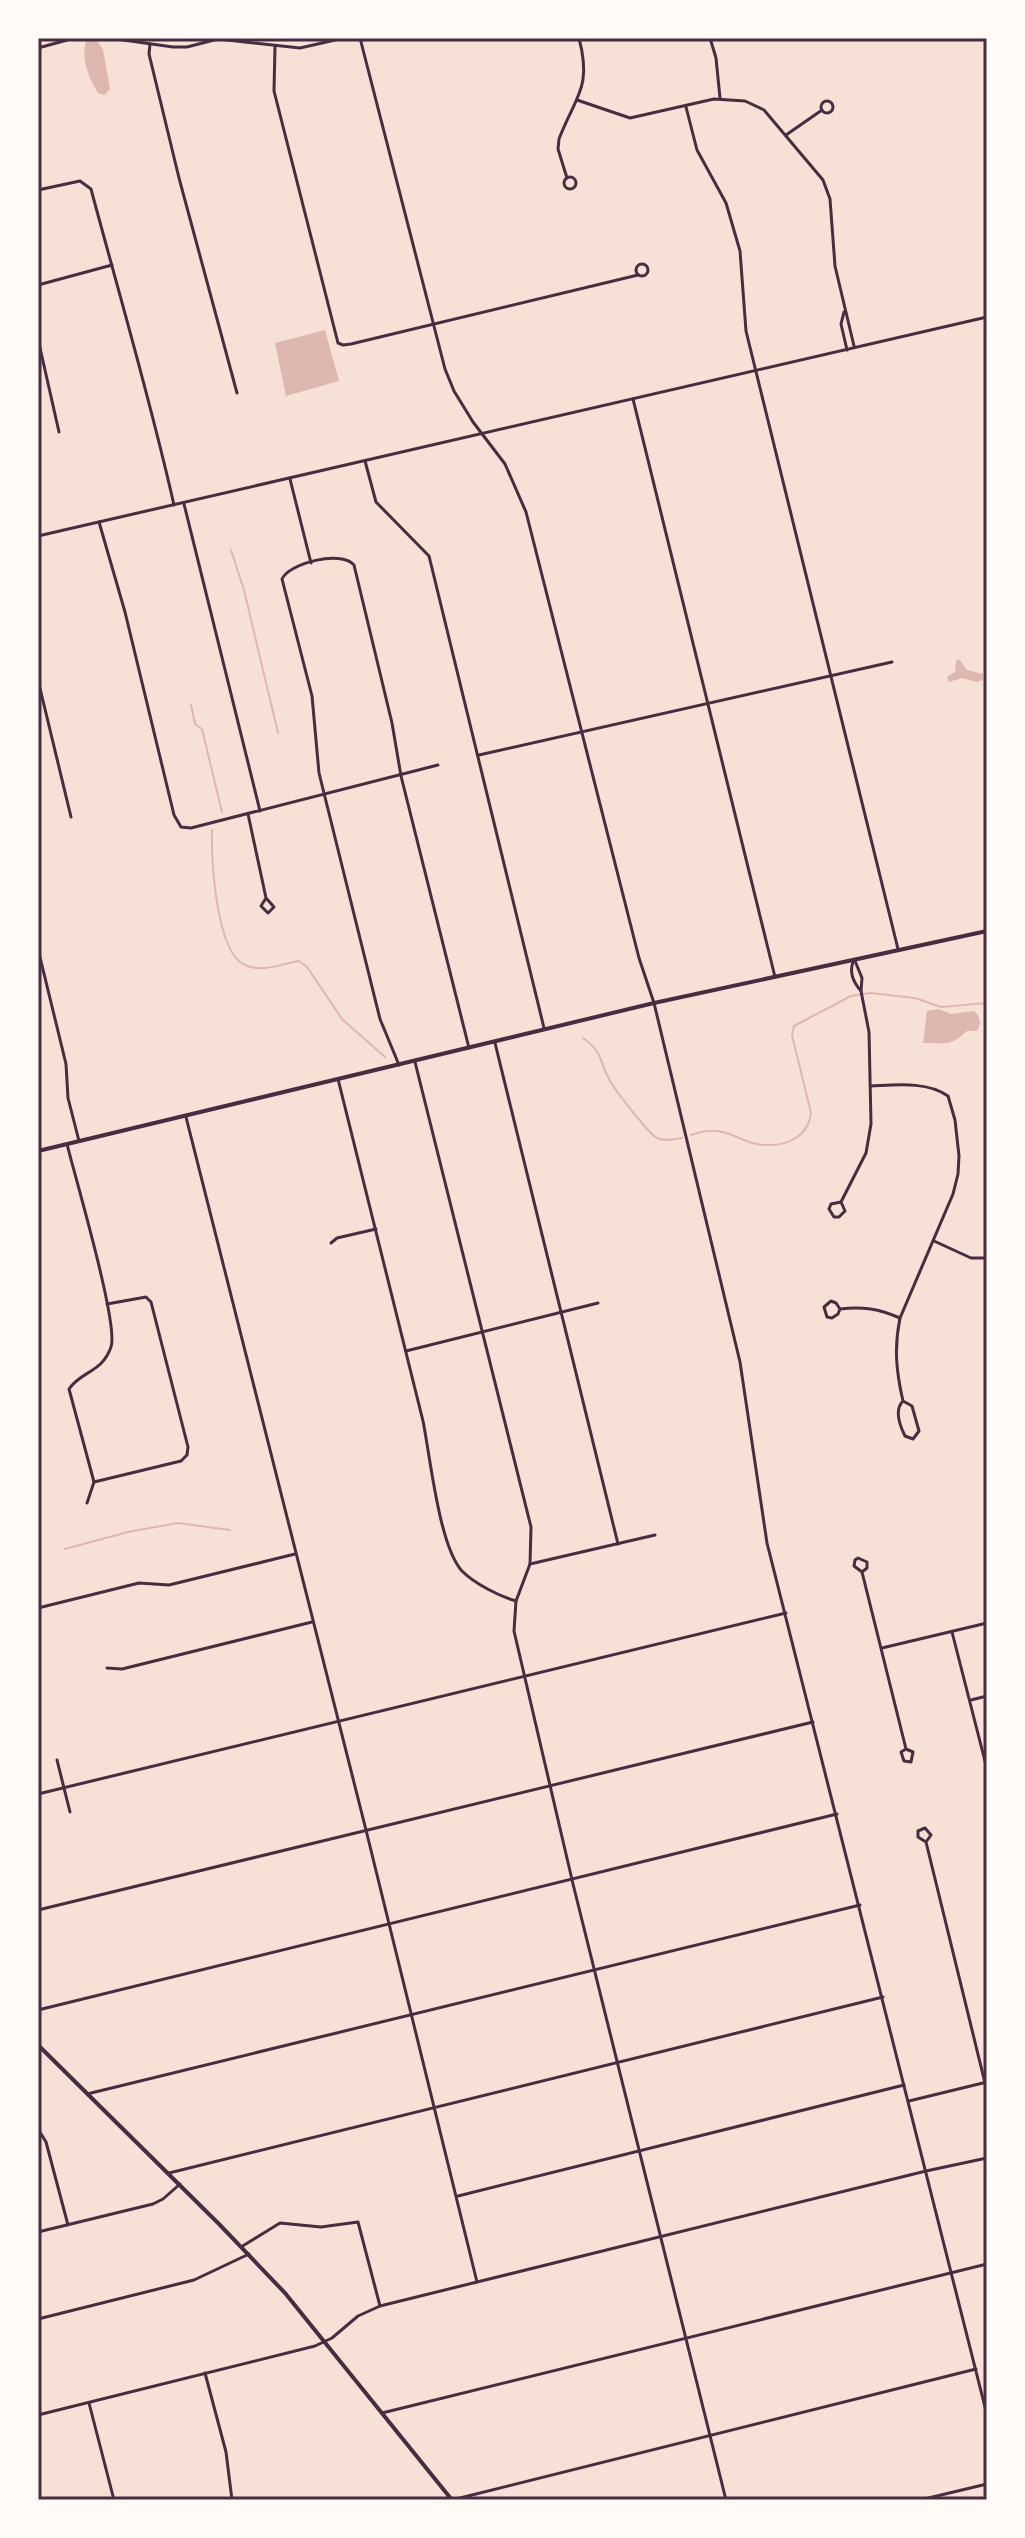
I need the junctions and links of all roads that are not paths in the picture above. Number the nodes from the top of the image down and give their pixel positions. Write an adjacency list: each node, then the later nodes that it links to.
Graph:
1 (109, 38): 7 (street)
2 (344, 38): 8 (street)
3 (360, 38): 22 (street)
4 (579, 38): 11 (street)
5 (710, 38): 10 (street)
6 (71, 39): 9 (street)
7 (150, 44): 8 (street); 27 (street)
8 (275, 46): 22 (street)
9 (38, 48)
10 (720, 98): 12 (street); 14 (street)
11 (577, 100): 12 (street); 15 (street)
12 (686, 107): 26 (street)
13 (822, 110): 14 (street)
14 (786, 135): 20 (street)
15 (567, 178)
16 (38, 190): 17 (street)
17 (112, 265): 19 (street); 34 (street)
18 (638, 275): 22 (street)
19 (38, 285)
20 (845, 308): 24 (street); 25 (street)
21 (987, 317): 24 (street)
22 (432, 325): 30 (street)
23 (38, 339): 29 (street)
24 (855, 348): 25 (street)
25 (847, 350): 26 (street)
26 (756, 371): 28 (street); 39 (street)
27 (237, 393)
28 (633, 399): 30 (street); 41 (street)
29 (59, 432)
30 (483, 434): 31 (street); 42 (street)
31 (365, 461): 32 (street); 43 (street)
32 (290, 479): 33 (street); 37 (street)
33 (184, 502): 34 (street); 47 (street)
34 (174, 505): 35 (street)
35 (99, 522): 36 (street); 48 (street)
36 (38, 536)
37 (311, 563): 45 (street); 46 (street)
38 (892, 662): 39 (street)
39 (831, 675): 41 (street); 53 (street)
40 (38, 680): 49 (street)
41 (707, 704): 42 (street); 55 (street)
42 (583, 731): 43 (street); 57 (street)
43 (479, 755): 58 (street)
44 (438, 765): 45 (street)
45 (401, 776): 46 (street); 60 (street)
46 (324, 795): 47 (street); 62 (street)
47 (260, 811): 48 (street)
48 (248, 814): 50 (street)
49 (71, 817)
50 (266, 898)
51 (987, 931): 53 (main road)
52 (38, 949): 66 (street)
53 (898, 949): 54 (main road)
54 (854, 960): 55 (main road); 56 (street); 56 (street)
55 (775, 977): 57 (main road)
56 (861, 991): 64 (street)
57 (654, 1003): 58 (main road); 91 (street)
58 (545, 1030): 59 (main road)
59 (495, 1041): 60 (main road); 77 (street)
60 (469, 1048): 61 (main road)
61 (415, 1061): 62 (main road); 79 (street)
62 (399, 1065): 63 (main road)
63 (338, 1079): 65 (main road); 70 (street)
64 (871, 1086): 69 (street); 71 (street)
65 (186, 1117): 66 (main road); 86 (street)
66 (79, 1141): 67 (main road)
67 (67, 1144): 68 (main road); 75 (street)
68 (38, 1151)
69 (841, 1202): 69 (street)
70 (376, 1229): 72 (street); 80 (street)
71 (934, 1241): 73 (street); 78 (street)
72 (331, 1243)
73 (987, 1258)
74 (598, 1303): 77 (street)
75 (107, 1304): 82 (street); 82 (street)
76 (840, 1309): 76 (street); 78 (street)
77 (561, 1313): 79 (street); 85 (street)
78 (900, 1318): 81 (street)
79 (483, 1332): 80 (street); 87 (street)
80 (406, 1351): 89 (street)
81 (903, 1401): 81 (street)
82 (94, 1482): 83 (street)
83 (87, 1503)
84 (655, 1535): 85 (street)
85 (618, 1544): 87 (street)
86 (295, 1554): 90 (street); 92 (street)
87 (530, 1564): 89 (street)
88 (862, 1572): 95 (street)
89 (516, 1601): 97 (street)
90 (38, 1608)
91 (786, 1613): 97 (street); 101 (street)
92 (312, 1622): 96 (street); 100 (street)
93 (987, 1623): 94 (street)
94 (952, 1632): 95 (street); 99 (street)
95 (881, 1648): 102 (street)
96 (107, 1668)
97 (524, 1676): 100 (street); 105 (street)
98 (987, 1696): 99 (street)
99 (970, 1700): 104 (street)
100 (339, 1721): 106 (street); 110 (street)
101 (813, 1722): 105 (street); 109 (street)
102 (906, 1749)
103 (57, 1760): 106 (street)
104 (987, 1769)
105 (549, 1786): 110 (street); 112 (street)
106 (64, 1788): 107 (street); 108 (street)
107 (38, 1794)
108 (70, 1812)
109 (837, 1814): 112 (street); 113 (street)
110 (366, 1830): 114 (street); 115 (street)
111 (926, 1842): 122 (street)
112 (572, 1879): 115 (street); 116 (street)
113 (860, 1905): 116 (street); 117 (street)
114 (38, 1910)
115 (389, 1923): 118 (street); 119 (street)
116 (594, 1969): 119 (street); 121 (street)
117 (883, 1997): 121 (street); 123 (street)
118 (38, 2010)
119 (411, 2014): 124 (street); 126 (street)
120 (38, 2045): 124 (main road)
121 (616, 2062): 126 (street); 128 (street)
122 (986, 2082): 125 (street)
123 (904, 2085): 125 (street); 128 (street)
124 (87, 2094): 131 (main road)
125 (909, 2101): 130 (street)
126 (434, 2107): 131 (street); 133 (street)
127 (38, 2129): 134 (street)
128 (638, 2151): 133 (street); 136 (street)
129 (987, 2158): 130 (street)
130 (926, 2171): 136 (street); 140 (street)
131 (168, 2173): 132 (main road)
132 (180, 2184): 134 (street); 137 (main road)
133 (456, 2196): 141 (street)
134 (68, 2225): 135 (street)
135 (38, 2232)
136 (660, 2237): 141 (street); 144 (street)
137 (241, 2247): 138 (main road); 142 (street)
138 (249, 2254): 143 (street); 145 (main road)
139 (987, 2264): 140 (street)
140 (951, 2272): 144 (street); 146 (street)
141 (477, 2282): 142 (street)
142 (380, 2306): 145 (street)
143 (38, 2319)
144 (685, 2337): 149 (street); 152 (street)
145 (325, 2343): 147 (street); 149 (main road)
146 (976, 2369): 151 (street); 152 (street)
147 (205, 2373): 148 (street); 155 (street)
148 (89, 2403): 150 (street); 154 (street)
149 (382, 2413): 156 (main road)
150 (38, 2415)
151 (987, 2415)
152 (710, 2436): 156 (street); 157 (street)
153 (987, 2484): 158 (street)
154 (114, 2500)
155 (232, 2500)
156 (452, 2500)
157 (726, 2500)
158 (920, 2500)

